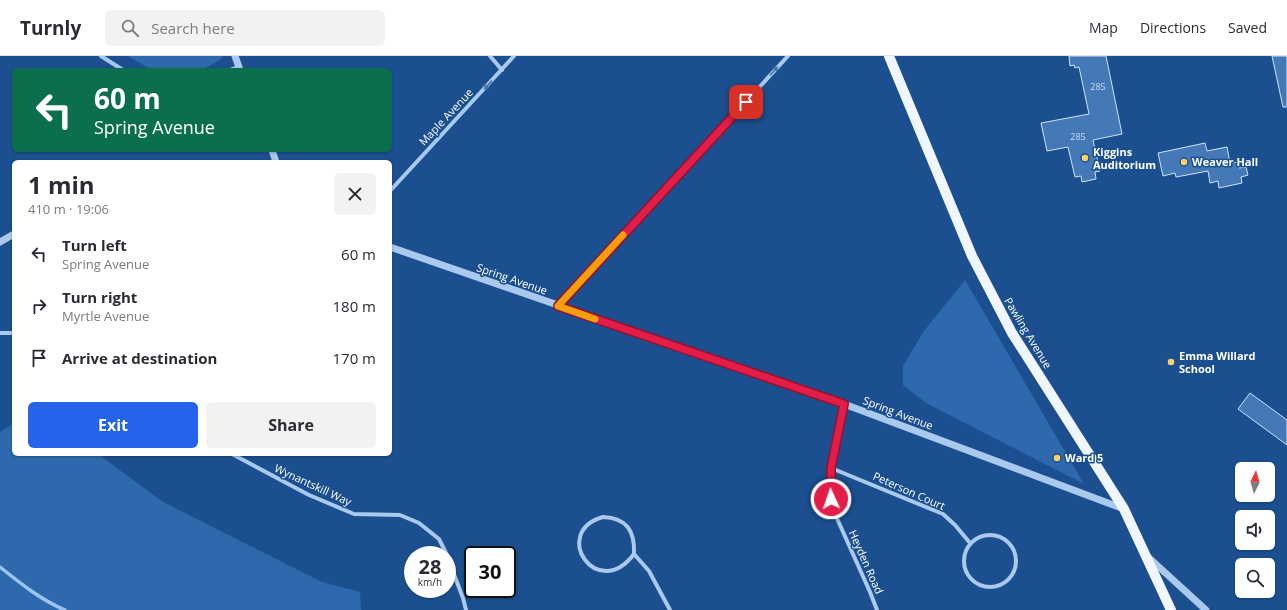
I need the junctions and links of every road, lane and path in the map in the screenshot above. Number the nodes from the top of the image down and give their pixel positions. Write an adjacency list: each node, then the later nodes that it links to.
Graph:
1 (101, 56): 7 (street)
2 (234, 56): 8 (street)
3 (490, 56): 9 (street)
4 (514, 56): 9 (street, Maple Avenue)
5 (788, 56): 14 (street, one-way to 5)
6 (889, 56): 20 (main road, Pawling Avenue)
7 (120, 68)
8 (239, 68)
9 (502, 70): 10 (street, Maple Avenue, one-way to 10)
10 (392, 189)
11 (12, 235): 12 (street)
12 (0, 242)
13 (392, 248): 14 (street, Spring Avenue)
14 (558, 306): 17 (street, Spring Avenue)
15 (0, 333): 16 (street)
16 (12, 333)
17 (844, 404): 19 (street, Heyden Road); 20 (street, Spring Avenue)
18 (236, 456): 22 (street, Wynantskill Way)
19 (831, 468): 21 (street, Peterson Court); 28 (street, Heyden Road)
20 (1124, 509): 24 (main road, Pawling Avenue)
21 (970, 543): 21 (street)
22 (443, 546)
23 (634, 554): 23 (street); 27 (street)
24 (1148, 557): 29 (main road, Pawling Avenue); 30 (street)
25 (456, 580): 26 (street, Wynantskill Way)
26 (466, 610)
27 (670, 610)
28 (877, 610)
29 (1171, 610)
30 (1206, 610)

